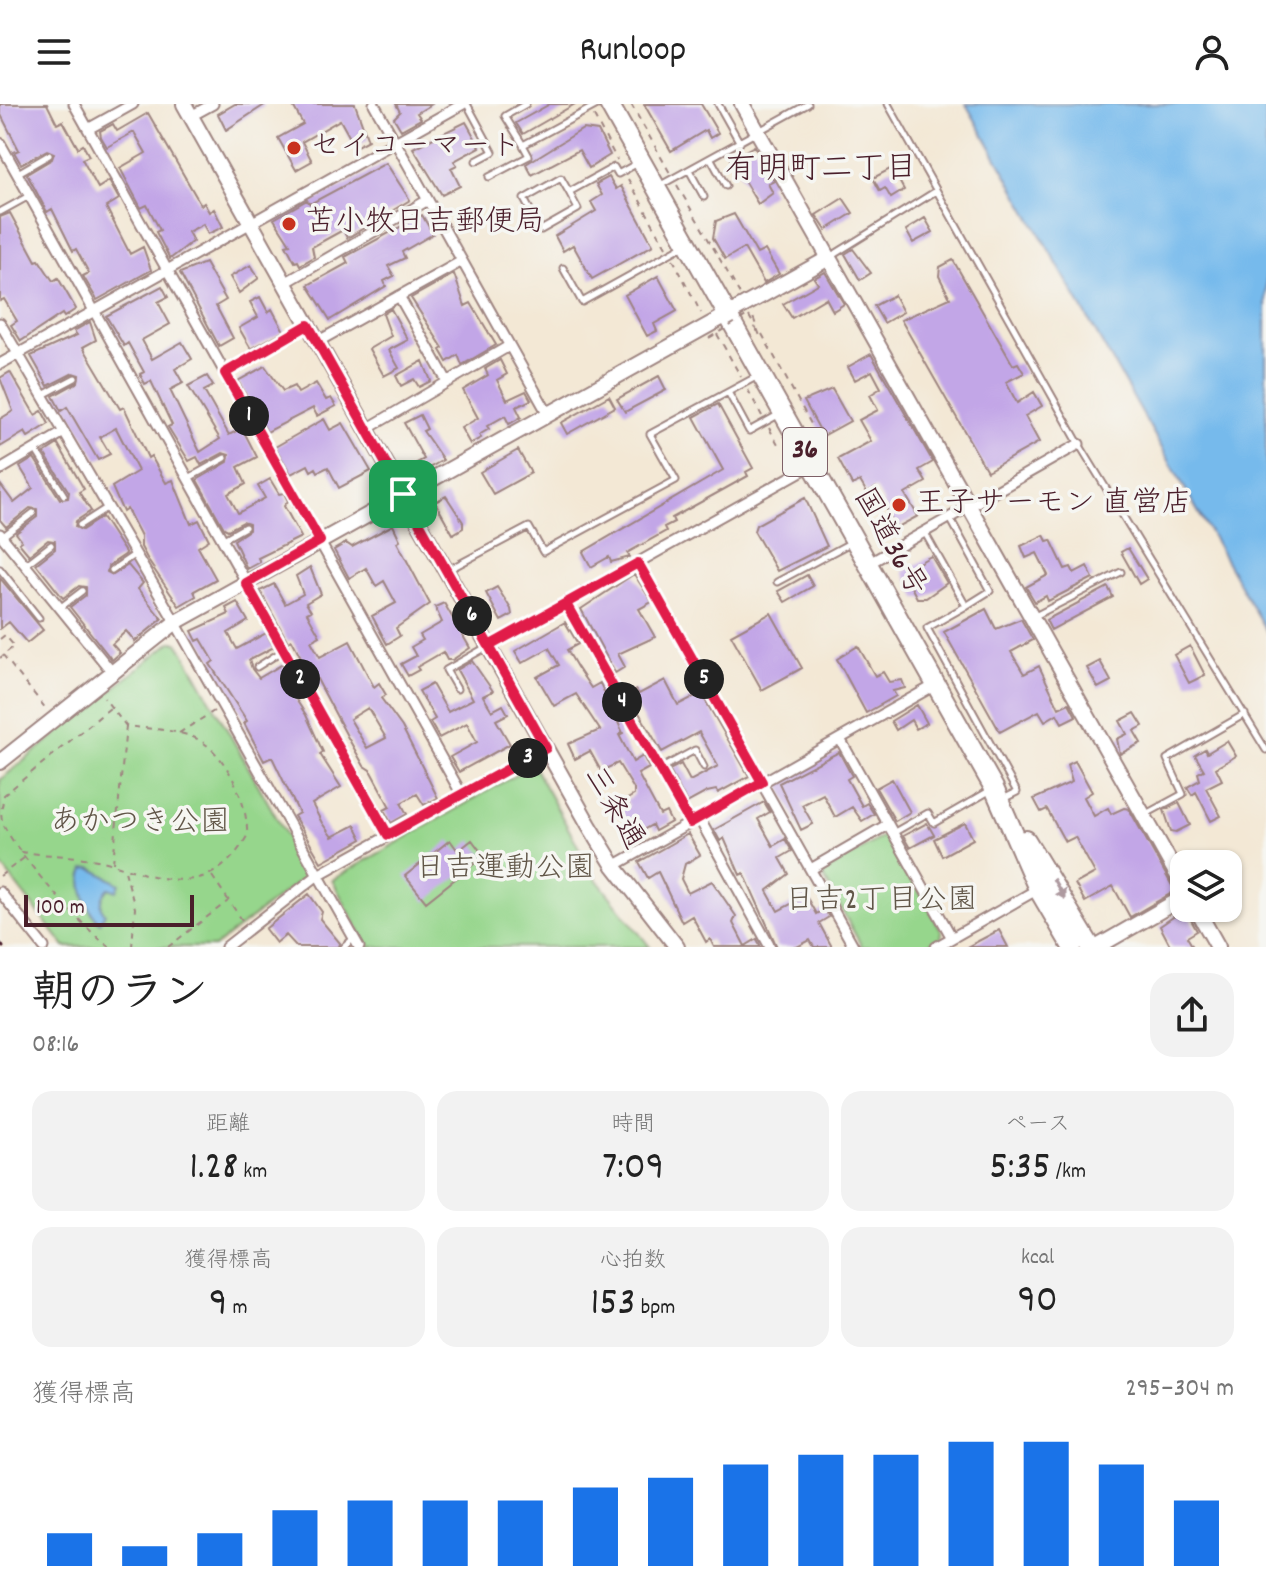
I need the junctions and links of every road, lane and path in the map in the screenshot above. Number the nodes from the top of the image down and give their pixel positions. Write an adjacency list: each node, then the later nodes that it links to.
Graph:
1 (74, 104): 15 (street)
2 (133, 104): 15 (street)
3 (213, 104): 14 (street)
4 (374, 104): 17 (street)
5 (465, 104): 17 (street); 23 (lane)
6 (526, 104): 20 (lane)
7 (599, 104): 13 (lane)
8 (631, 104): 29 (path)
9 (718, 104): 19 (lane)
10 (742, 104): 16 (street)
11 (808, 104): 16 (lane)
12 (888, 104): 32 (lane)
13 (600, 106): 20 (lane); 24 (highway, 国道36号 / 36); 26 (path)
14 (188, 110): 38 (street, 三条通)
15 (88, 129): 44 (street)
16 (759, 133): 19 (lane); 41 (street)
17 (395, 142): 36 (street); 38 (street)
18 (0, 143): 27 (street)
19 (740, 143): 22 (lane)
20 (523, 145): 28 (lane)
21 (49, 155): 27 (lane)
22 (711, 159): 25 (lane); 30 (lane)
23 (476, 161)
24 (641, 161): 26 (lane); 31 (highway, 国道36号 / 36)
25 (689, 170): 29 (lane); 35 (lane)
26 (623, 171): 33 (lane); 40 (path)
27 (17, 173): 34 (street)
28 (489, 177)
29 (673, 179): 31 (lane); 47 (path)
30 (726, 186)
31 (656, 188): 39 (highway, 国道36号 / 36)
32 (936, 191): 41 (lane); 67 (lane)
33 (569, 192): 33 (lane)
34 (29, 196): 37 (lane); 48 (street)
35 (704, 197)
36 (428, 200): 42 (street); 45 (street)
37 (0, 212)
38 (251, 223): 44 (street); 45 (street, 三条通)
39 (687, 244): 40 (lane); 49 (highway, 国道36号 / 36)
40 (670, 254): 43 (lane); 52 (path)
41 (829, 258): 47 (street); 76 (street)
42 (462, 261): 46 (street); 54 (street)
43 (563, 268)
44 (167, 269): 48 (street); 57 (street)
45 (285, 283): 51 (street, 三条通)
46 (399, 296): 53 (street); 60 (street)
47 (747, 310): 47 (path); 49 (street); 52 (path, bridge)
48 (93, 312): 55 (street); 72 (street)
49 (727, 314): 52 (street); 58 (highway, 国道36号 / 36)
50 (0, 323): 55 (street)
51 (308, 325): 53 (street, 三条通); 57 (lane)
52 (706, 332): 64 (street)
53 (317, 342): 65 (street, 三条通)
54 (509, 346): 60 (street); 64 (street)
55 (18, 353): 56 (street); 62 (street)
56 (0, 364)
57 (225, 373): 84 (street)
58 (760, 374): 61 (lane); 63 (highway, 国道36号 / 36)
59 (75, 378): 62 (lane)
60 (447, 381): 65 (street)
61 (728, 392): 63 (lane); 93 (lane)
62 (43, 395): 66 (street)
63 (782, 413): 70 (highway, 国道36号 / 36)
64 (548, 414): 73 (street)
65 (367, 429): 73 (street, 三条通)
66 (64, 432): 68 (street); 75 (street)
67 (1079, 444): 76 (street); 116 (lane)
68 (35, 449): 71 (street); 74 (lane)
69 (225, 458): 72 (lane)
70 (812, 465): 85 (highway, 国道36号 / 36); 88 (street)
71 (0, 470)
72 (187, 479): 83 (street)
73 (403, 494): 84 (street); 93 (street, 三条通)
74 (64, 495)
75 (108, 507): 79 (lane); 87 (street)
76 (971, 507): 78 (street); 101 (street)
77 (33, 513): 82 (lane)
78 (950, 518): 81 (street); 99 (lane)
79 (80, 525)
80 (245, 527): 83 (lane)
81 (925, 533): 89 (street); 99 (lane)
82 (1, 536): 90 (street)
83 (222, 540): 96 (street)
84 (320, 541): 96 (street); 126 (street)
85 (854, 541): 89 (highway, 国道36号 / 36); 95 (lane)
86 (51, 545): 90 (lane)
87 (136, 554): 92 (lane); 103 (street)
88 (638, 563): 98 (street); 125 (street)
89 (868, 564): 110 (highway, 国道36号 / 36)
90 (25, 565): 100 (street)
91 (0, 569): 102 (lane)
92 (112, 570)
93 (447, 571): 105 (street, 三条通)
94 (1121, 572): 101 (lane)
95 (777, 582)
96 (246, 583): 103 (street); 106 (street)
97 (82, 591): 100 (lane)
98 (566, 604): 105 (street); 124 (street)
99 (966, 606): 127 (lane)
100 (60, 608): 109 (street)
101 (1032, 617): 128 (street)
102 (39, 618)
103 (176, 622): 109 (street); 140 (street)
104 (0, 639): 107 (path)
105 (489, 646): 111 (lane); 120 (street, 三条通)
106 (284, 650): 108 (lane); 131 (street)
107 (2, 656): 115 (path)
108 (257, 667)
109 (112, 672): 122 (street)
110 (935, 685): 119 (street); 127 (highway, 国道36号 / 36)
111 (457, 689)
112 (101, 694): 113 (path)
113 (111, 707): 117 (path); 132 (path)
114 (218, 709): 118 (path)
115 (50, 714)
116 (1245, 714): 121 (lane); 128 (lane)
117 (126, 726): 118 (path); 135 (path)
118 (179, 733): 139 (path)
119 (840, 739): 125 (street); 130 (street)
120 (546, 748): 126 (street); 136 (street, 三条通)
121 (1266, 750)
122 (0, 762)
123 (704, 767): 124 (lane)
124 (660, 770): 129 (street)
125 (762, 782): 129 (street); 137 (street)
126 (462, 795): 131 (street)
127 (997, 795): 130 (lane); 142 (highway, 国道36号 / 36); 161 (highway, 国道36号 / 36, one-way to 161)
128 (1144, 815): 134 (street)
129 (694, 820): 136 (street); 157 (street)
130 (890, 829): 137 (street); 148 (street)
131 (388, 835): 140 (street)
132 (21, 852): 133 (path); 135 (path)
133 (25, 857): 141 (path); 151 (path)
134 (1170, 862)
135 (113, 864): 138 (path)
136 (614, 866): 156 (street, 三条通)
137 (811, 869): 158 (street)
138 (125, 870): 139 (path); 152 (path)
139 (211, 875): 144 (path)
140 (318, 875): 149 (street); 154 (street)
141 (0, 876)
142 (1038, 889): 148 (street); 160 (highway, 国道36号 / 36)
143 (0, 892): 150 (street)
144 (228, 901): 147 (path); 153 (path)
145 (1170, 905): 161 (street)
146 (1204, 922): 162 (street)
147 (246, 926)
148 (952, 938): 159 (street)
149 (356, 943): 155 (lane)
150 (44, 947)
151 (110, 947)
152 (132, 947)
153 (168, 947)
154 (226, 947)
155 (344, 947)
156 (677, 947)
157 (770, 947)
158 (854, 947)
159 (936, 947)
160 (1072, 947)
161 (1094, 947)
162 (1218, 947)

